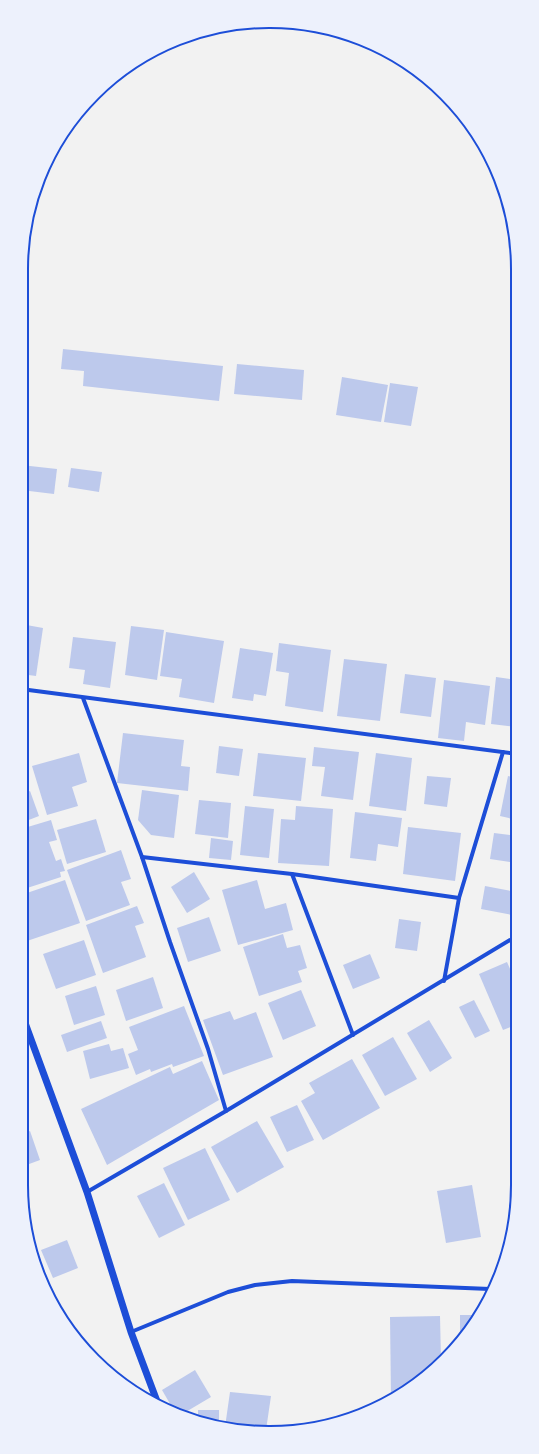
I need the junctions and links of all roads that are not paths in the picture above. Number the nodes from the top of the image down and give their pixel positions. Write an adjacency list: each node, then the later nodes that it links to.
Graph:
1 (28, 690): 2 (street)
2 (83, 698): 3 (street); 5 (street)
3 (503, 752): 4 (street); 7 (street)
4 (511, 753)
5 (142, 857): 6 (street); 12 (street)
6 (292, 874): 7 (street); 11 (street)
7 (459, 898): 9 (street)
8 (511, 940): 9 (street)
9 (444, 981): 11 (street)
10 (28, 1031): 13 (street)
11 (353, 1035): 12 (street)
12 (226, 1111): 13 (street)
13 (87, 1192): 15 (street)
14 (487, 1290): 15 (street)
15 (131, 1332): 16 (street)
16 (155, 1396)

